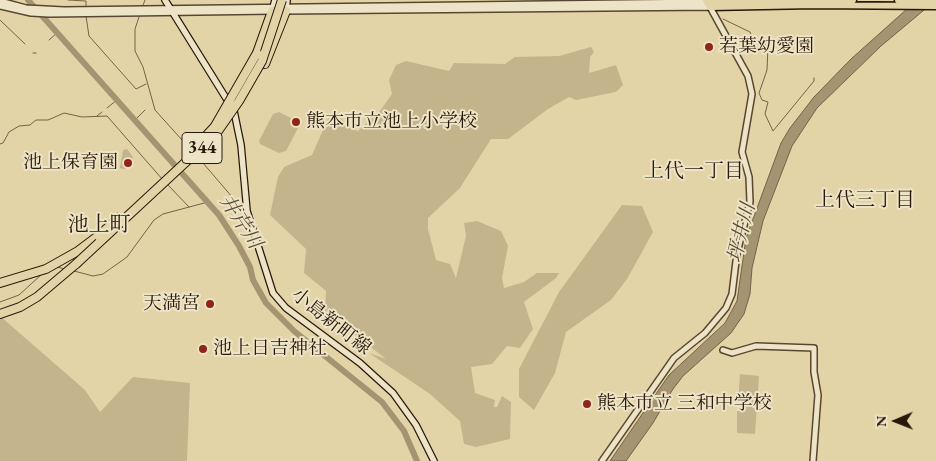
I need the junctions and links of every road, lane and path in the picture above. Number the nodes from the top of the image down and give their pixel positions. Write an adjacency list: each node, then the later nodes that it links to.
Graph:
1 (165, 0): 12 (main road, 小島新町線)
2 (853, 0): 7 (main road)
3 (0, 1): 10 (street)
4 (936, 1): 5 (main road)
5 (901, 2): 7 (main road); 9 (main road)
6 (283, 3): 7 (street); 11 (main road); 11 (street); 13 (highway, 344, bridge); 13 (highway, bridge)
7 (708, 3): 18 (street)
8 (0, 6): 10 (street)
9 (936, 6)
10 (12, 7): 12 (street)
11 (272, 9): 12 (street); 13 (highway, bridge)
12 (172, 11): 17 (main road, 小島新町線)
13 (214, 132): 14 (highway, 344, bridge); 15 (highway, 344, bridge)
14 (0, 283)
15 (0, 314)
16 (722, 350): 19 (street)
17 (434, 461)
18 (602, 461)
19 (813, 461)

